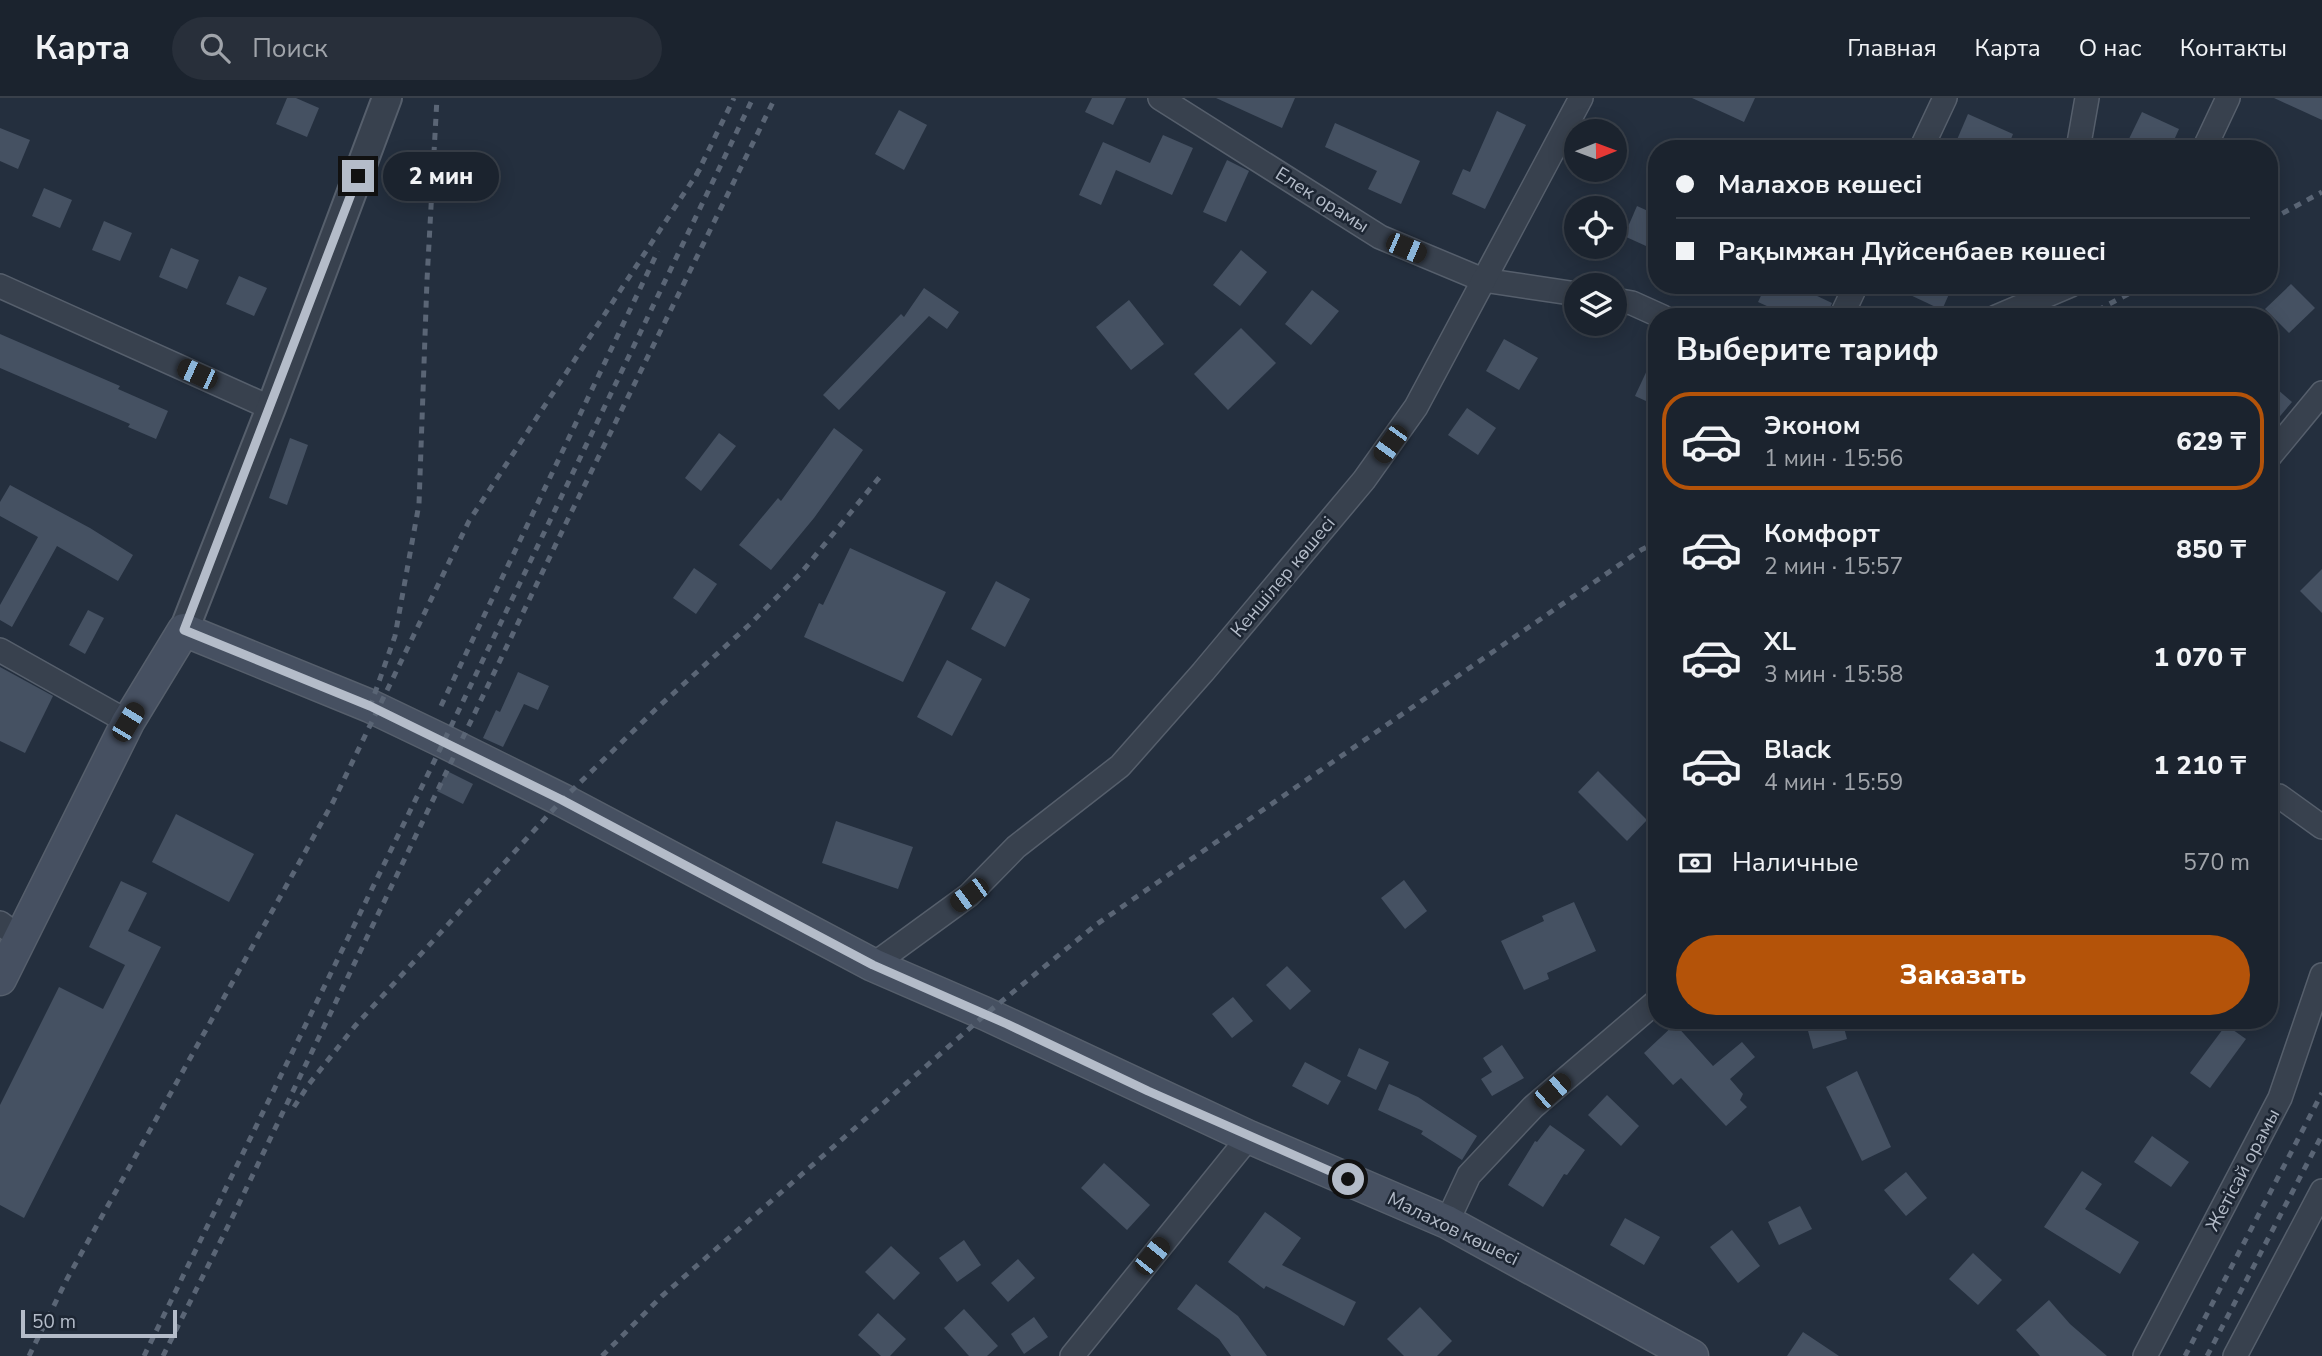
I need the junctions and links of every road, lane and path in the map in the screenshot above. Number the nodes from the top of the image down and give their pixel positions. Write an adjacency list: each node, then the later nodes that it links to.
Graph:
1 (387, 98): 18 (street)
2 (1160, 98): 10 (street, Елек орамы)
3 (1581, 98): 10 (street, Кеншілер көшесі)
4 (1945, 98): 7 (street)
5 (2087, 98): 8 (street)
6 (2228, 98): 9 (street)
7 (1925, 140)
8 (2080, 140)
9 (2208, 140)
10 (1483, 280): 12 (street, Елек орамы); 26 (street, Кеншілер көшесі)
11 (0, 285): 18 (street)
12 (1564, 292)
13 (2035, 294): 15 (street)
14 (1627, 302): 16 (street)
15 (2011, 308)
16 (1648, 310)
17 (2322, 393): 19 (street)
18 (271, 408): 20 (street)
19 (2278, 446)
20 (184, 630): 22 (main road); 26 (main road, Малахов көшесі)
21 (0, 650): 22 (street)
22 (128, 722): 25 (main road)
23 (2279, 796): 24 (street)
24 (2322, 827)
25 (10, 930): 28 (main road)
26 (873, 965): 30 (main road, Малахов көшесі)
27 (2322, 975): 35 (street, Жетісай орамы)
28 (0, 979)
29 (1648, 1008): 32 (street)
30 (1249, 1137): 32 (main road, Малахов көшесі); 33 (street)
31 (2322, 1191): 36 (street)
32 (1447, 1222): 34 (main road, Малахов көшесі)
33 (1072, 1356)
34 (1692, 1356)
35 (2145, 1356)
36 (2235, 1356)

